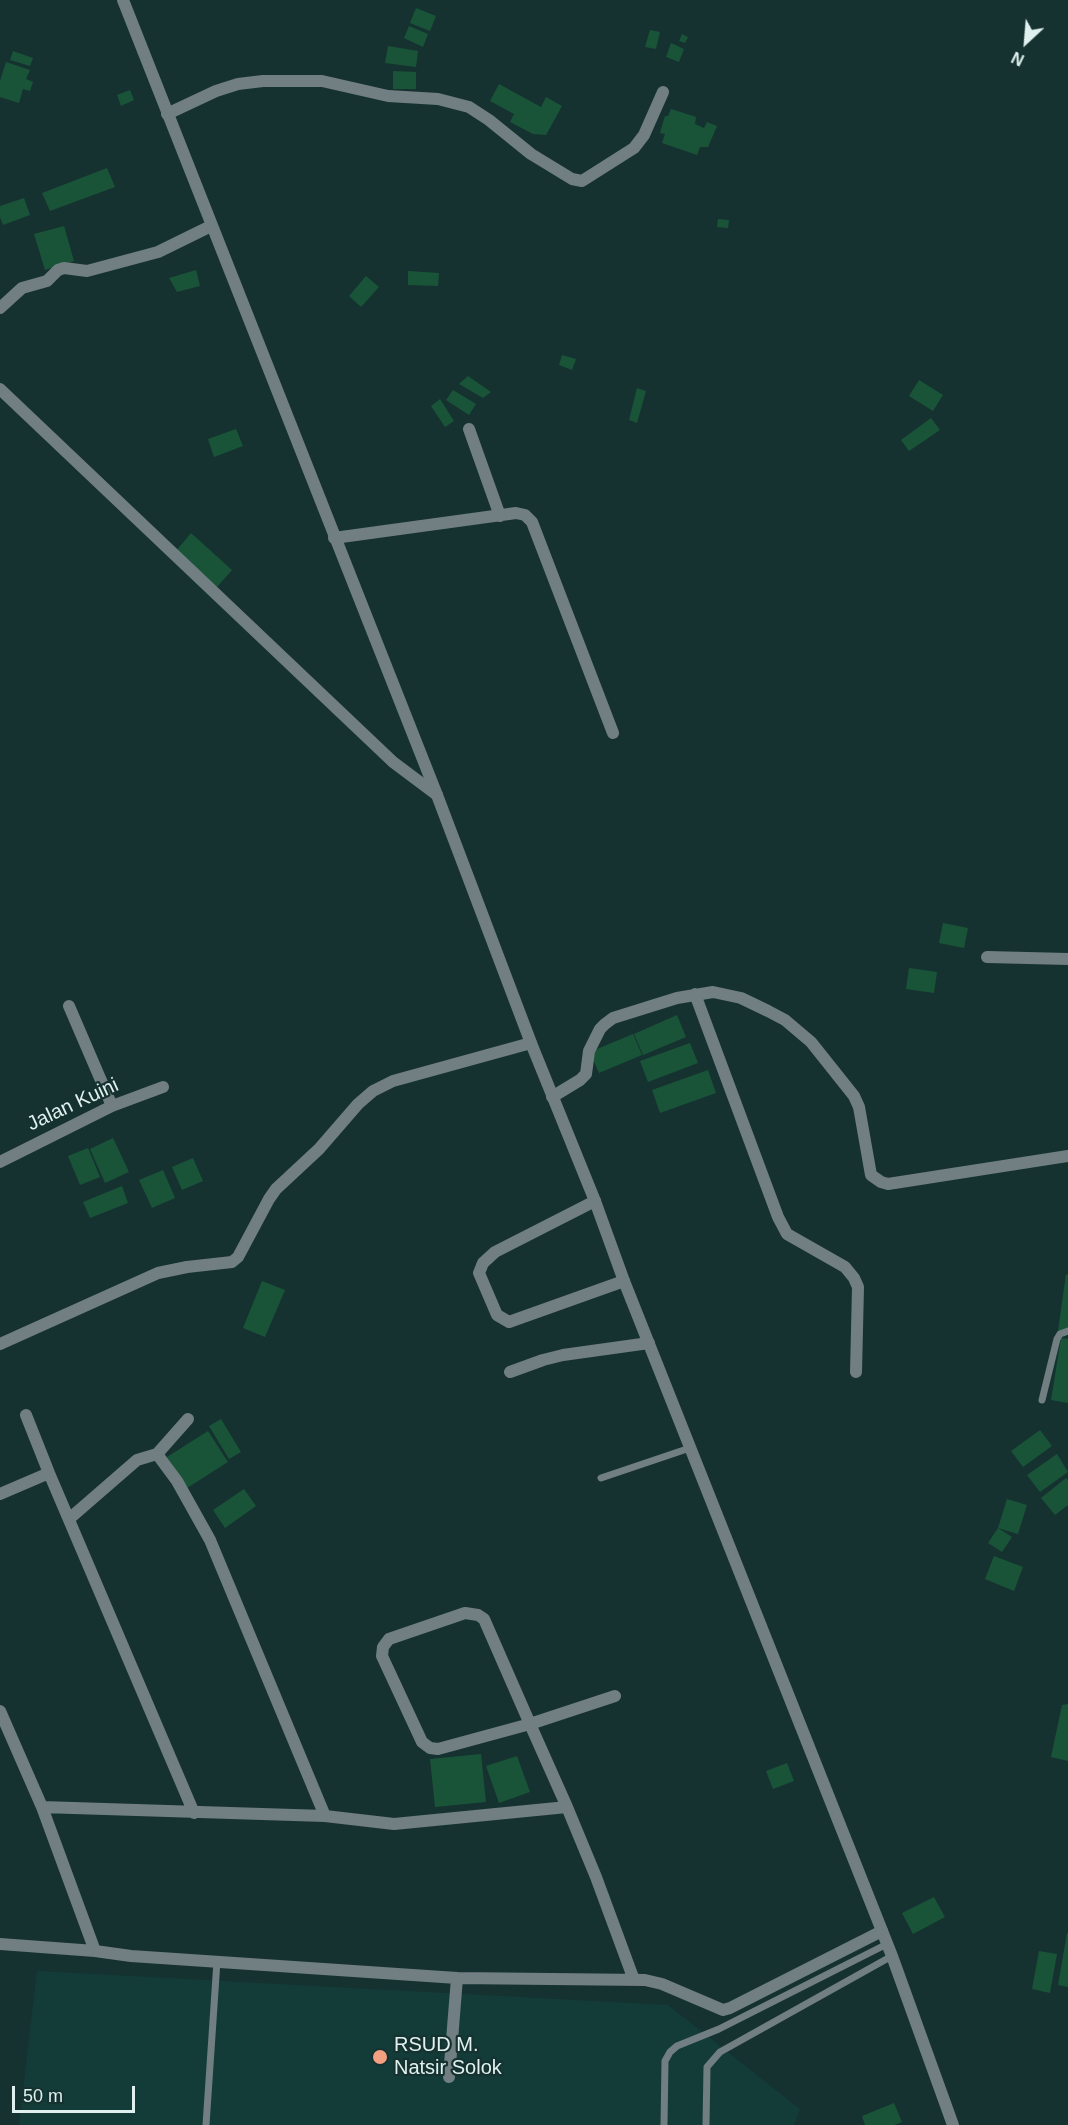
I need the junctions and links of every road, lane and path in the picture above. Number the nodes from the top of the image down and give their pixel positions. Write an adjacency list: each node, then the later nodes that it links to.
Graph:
1 (123, 0): 3 (street)
2 (663, 92): 3 (street)
3 (167, 114): 4 (street)
4 (211, 226): 5 (street); 9 (street)
5 (0, 308)
6 (0, 389): 11 (street)
7 (469, 429): 8 (street)
8 (500, 516): 9 (street); 10 (street)
9 (334, 538): 11 (street)
10 (613, 733)
11 (437, 795): 16 (street)
12 (987, 957): 13 (street)
13 (1068, 959)
14 (695, 994): 18 (street); 20 (street); 28 (street)
15 (69, 1006): 19 (street)
16 (531, 1043): 18 (street); 26 (street)
17 (164, 1087): 19 (street, Jalan Kuini)
18 (552, 1096): 22 (street)
19 (112, 1106): 21 (street, Jalan Kuini)
20 (1068, 1156)
21 (0, 1162)
22 (595, 1201): 23 (street); 23 (street)
23 (624, 1281): 25 (street)
24 (1068, 1330): 29 (lane)
25 (649, 1342): 27 (street); 32 (street)
26 (0, 1344)
27 (510, 1372)
28 (856, 1372)
29 (1042, 1400)
30 (26, 1415): 34 (street)
31 (188, 1419): 33 (street)
32 (690, 1448): 35 (lane); 45 (street)
33 (157, 1454): 37 (street); 44 (street)
34 (49, 1473): 36 (street); 37 (street)
35 (601, 1478)
36 (0, 1494)
37 (69, 1520): 43 (street)
38 (615, 1696): 40 (street)
39 (0, 1711): 41 (street)
40 (530, 1724): 40 (street); 42 (street)
41 (42, 1807): 43 (street); 48 (street)
42 (567, 1807): 44 (street); 51 (street)
43 (194, 1813): 44 (street)
44 (325, 1816)
45 (882, 1931): 47 (street); 51 (street)
46 (0, 1944): 48 (street)
47 (889, 1950): 54 (lane); 55 (lane); 56 (street)
48 (95, 1951): 49 (street)
49 (217, 1961): 50 (street); 53 (lane)
50 (457, 1978): 51 (street); 52 (street)
51 (634, 1980)
52 (449, 2077)
53 (206, 2125)
54 (664, 2125)
55 (706, 2125)
56 (953, 2125)

